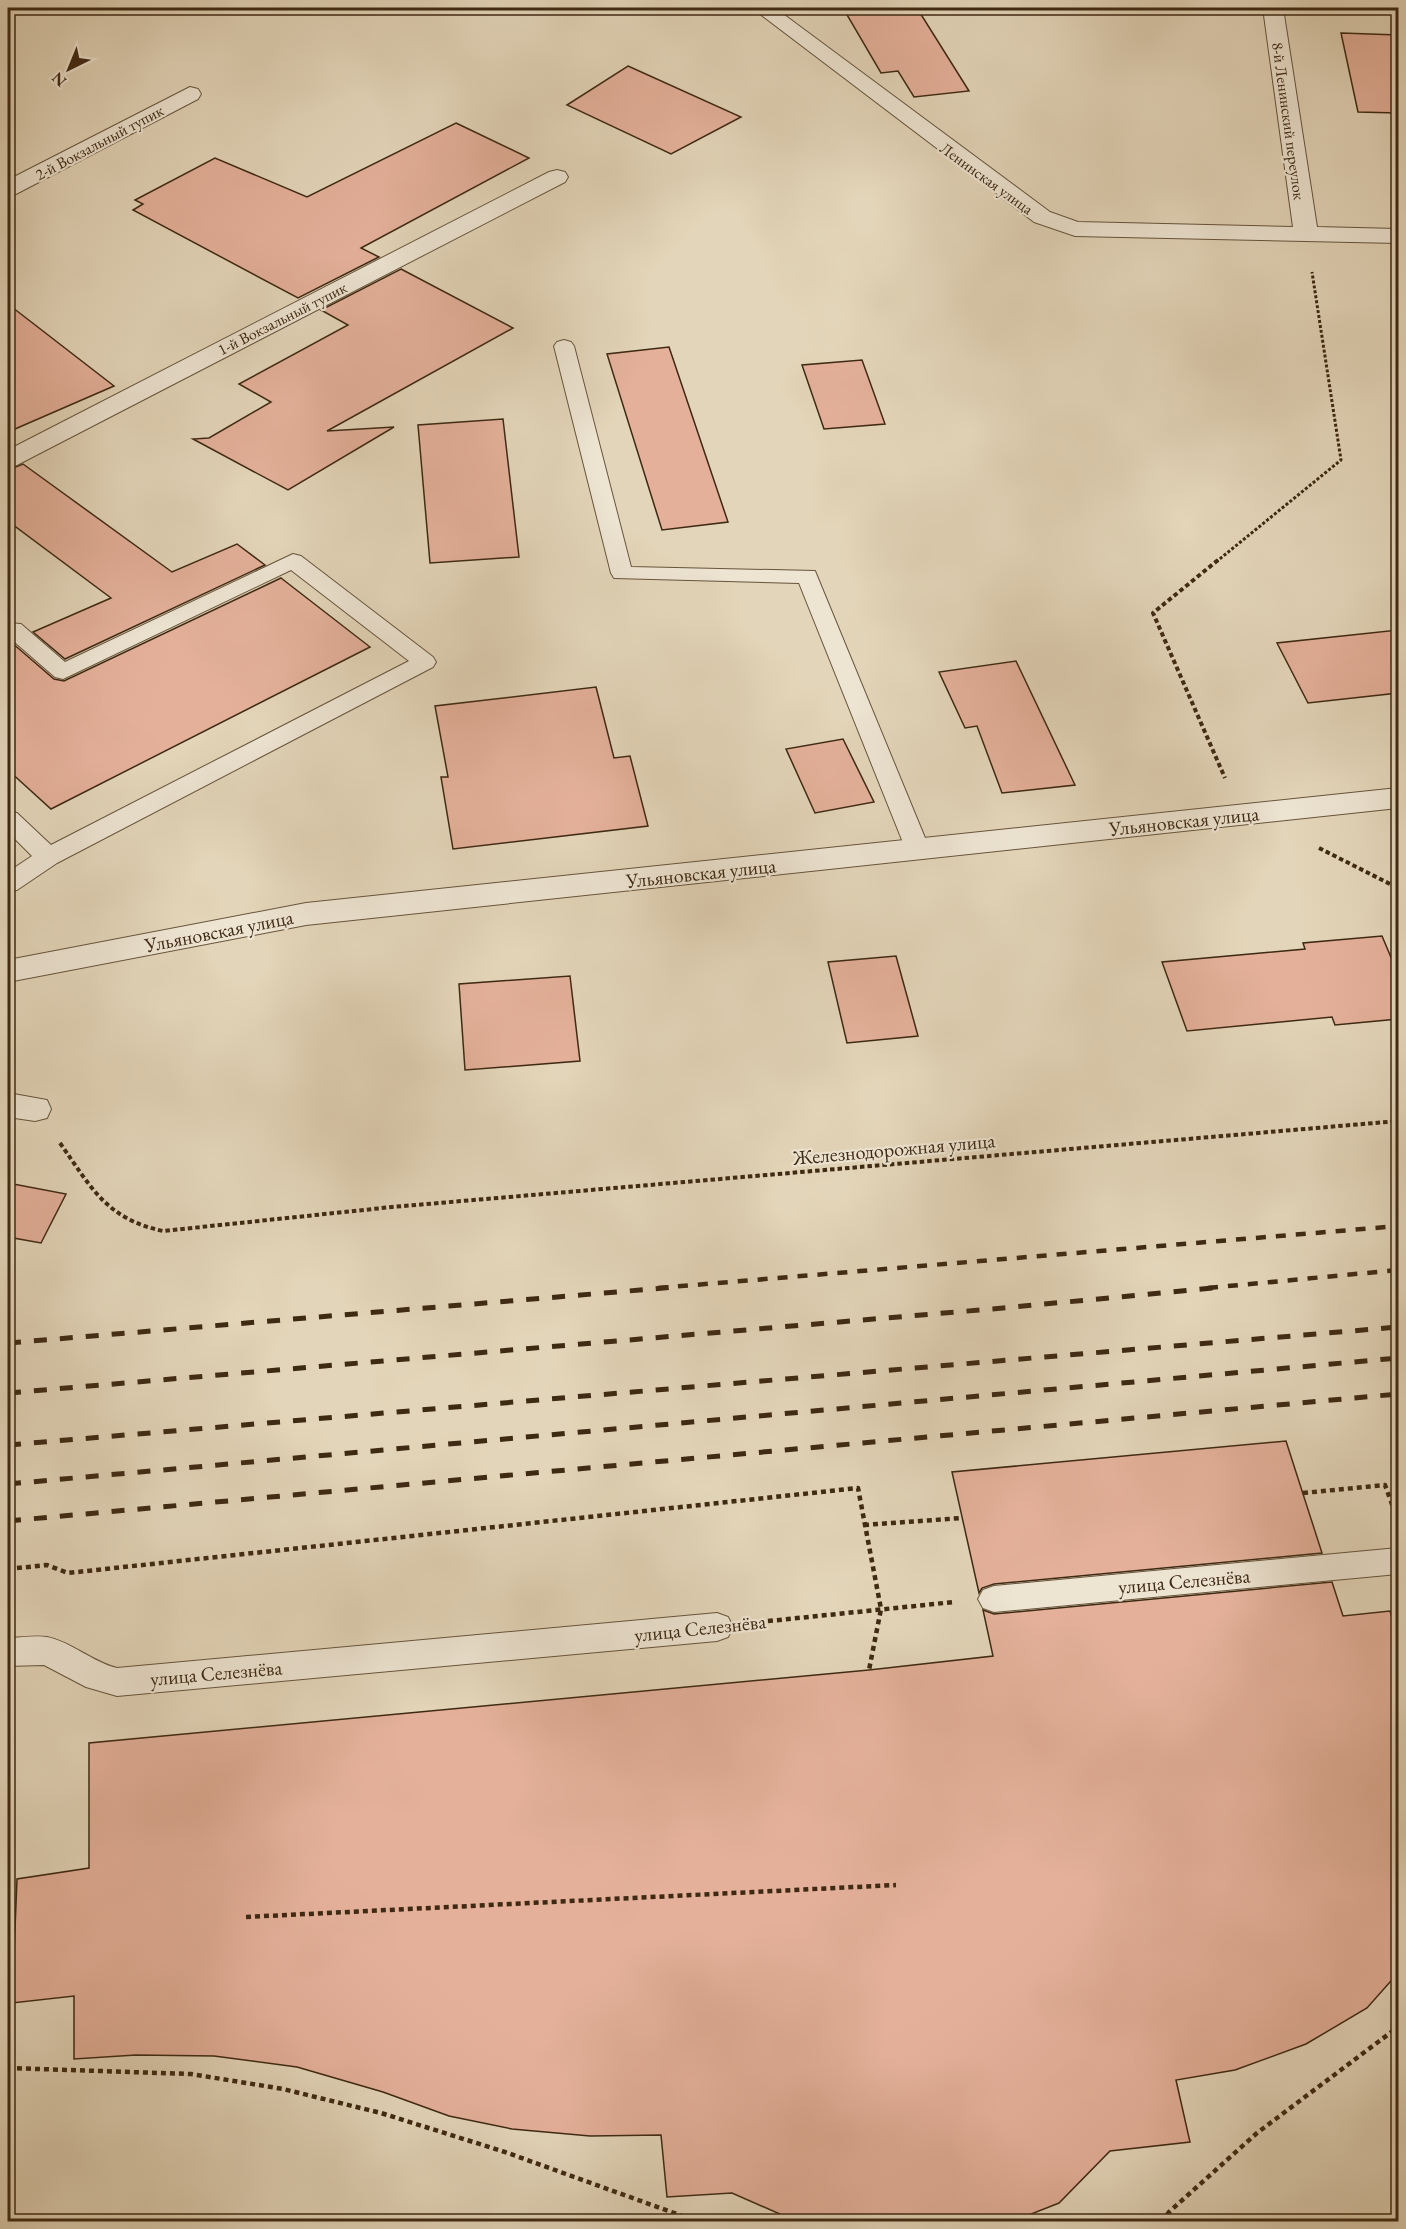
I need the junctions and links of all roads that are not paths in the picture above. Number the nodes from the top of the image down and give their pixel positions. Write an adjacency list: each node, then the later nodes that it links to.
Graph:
1 (762, 8): 6 (street, Ленинская улица)
2 (1273, 8): 6 (street, 8-й Ленинский переулок)
3 (190, 94): 5 (street, 2-й Вокзальный тупик)
4 (557, 177): 9 (street, 1-й Вокзальный тупик)
5 (8, 189)
6 (1306, 234): 7 (street, Ленинская улица)
7 (1398, 236)
8 (564, 346): 13 (lane)
9 (8, 460)
10 (8, 632): 14 (lane)
11 (1398, 798): 13 (street, Ульяновская улица)
12 (8, 819): 14 (lane)
13 (918, 850): 16 (street, Ульяновская улица)
14 (48, 857): 15 (lane)
15 (8, 884)
16 (8, 970)
17 (1398, 1561): 18 (lane, улица Селезнёва)
18 (994, 1599)
19 (717, 1627): 20 (lane, улица Селезнёва)
20 (8, 1652)

